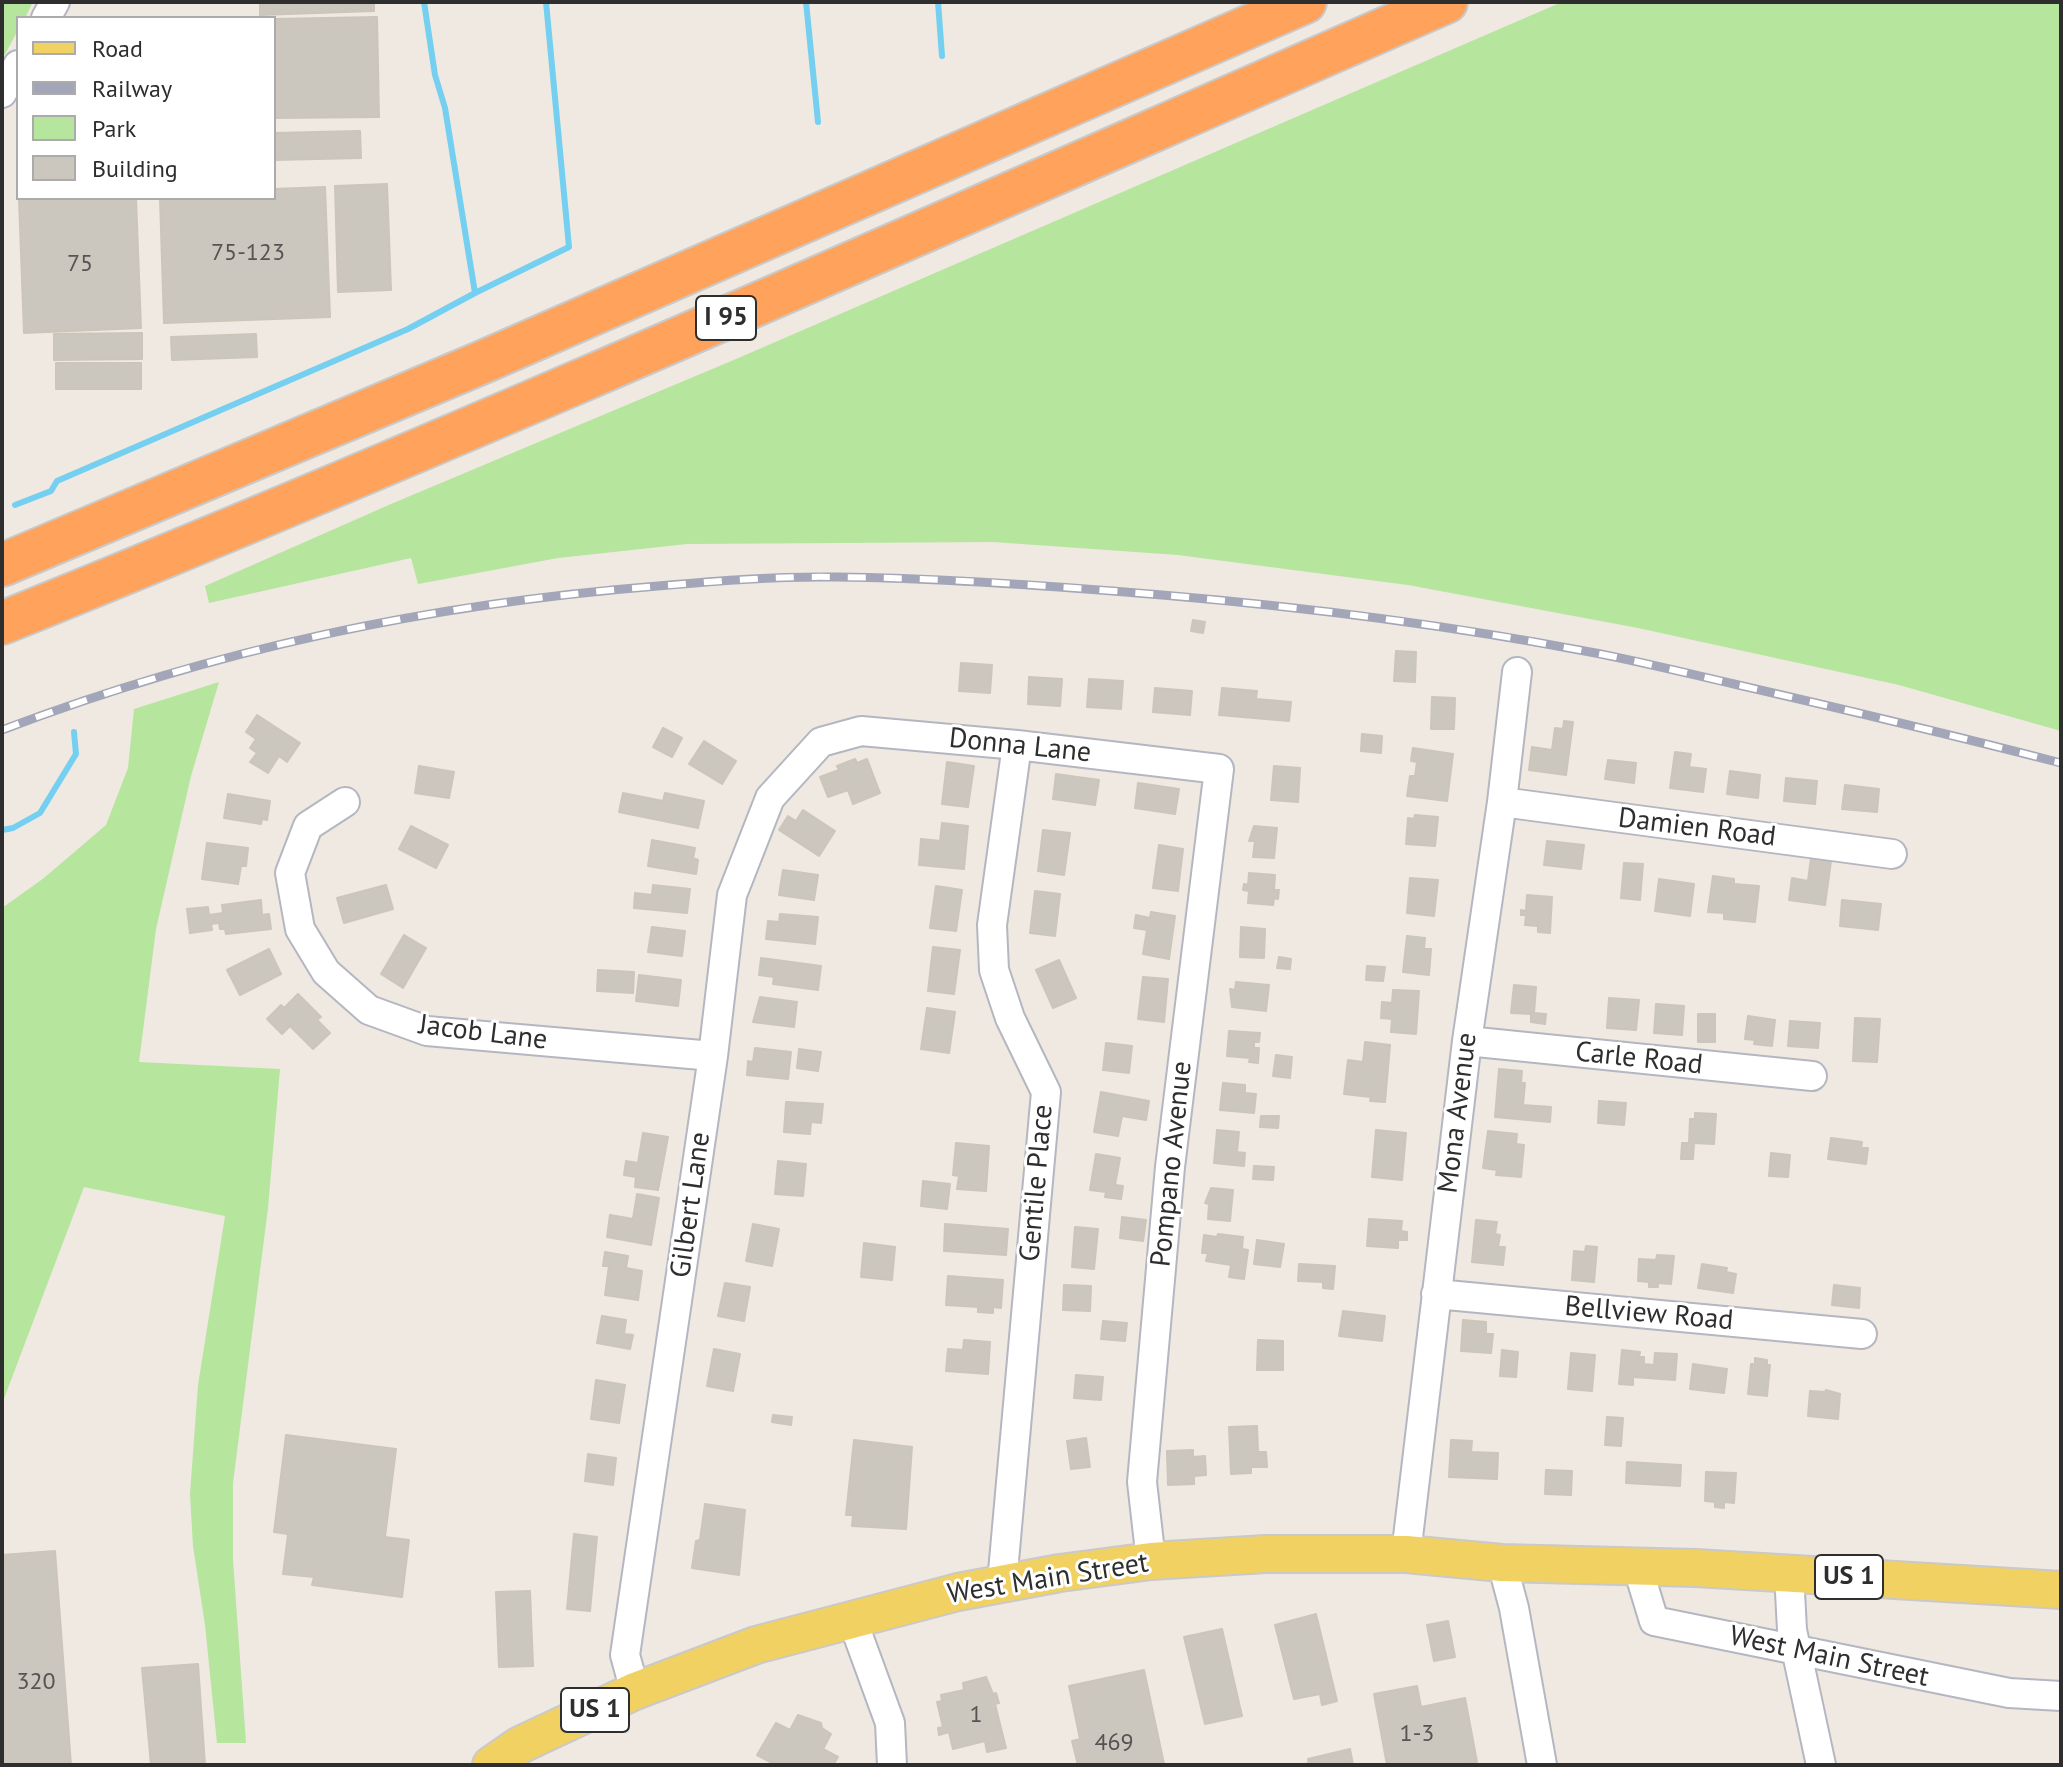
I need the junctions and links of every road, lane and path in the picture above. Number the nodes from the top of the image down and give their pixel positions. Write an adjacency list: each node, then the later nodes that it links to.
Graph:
1 (1305, 2): 5 (highway, I 95)
2 (1446, 2): 6 (highway, I 95)
3 (16, 68): 4 (street)
4 (2, 93)
5 (2, 565)
6 (2, 623)
7 (1517, 672): 12 (street, Mona Avenue)
8 (821, 742): 9 (street, Donna Lane); 15 (street, Gilbert Lane)
9 (1017, 745): 10 (street, Donna Lane); 24 (street, Gentile Place)
10 (1219, 769): 20 (street, Pompano Avenue)
11 (345, 802): 15 (street, Jacob Lane)
12 (1502, 802): 13 (street, Damien Road); 14 (street, Mona Avenue)
13 (1892, 854)
14 (1467, 1041): 16 (street, Carle Road); 17 (street, Mona Avenue)
15 (713, 1056): 28 (street, Gilbert Lane)
16 (1812, 1076)
17 (1436, 1294): 18 (street, Bellview Road); 19 (street, Mona Avenue)
18 (1862, 1334)
19 (1406, 1554): 20 (main road, West Main Street / US 1); 21 (main road, West Main Street / US 1)
20 (1151, 1561): 24 (main road, West Main Street / US 1)
21 (1502, 1563): 22 (main road, West Main Street / US 1); 32 (street)
22 (1637, 1565): 23 (main road, West Main Street / US 1); 27 (street, West Main Street)
23 (1789, 1573): 25 (main road, West Main Street / US 1); 27 (street)
24 (1002, 1583): 26 (main road, West Main Street / US 1)
25 (2061, 1590)
26 (852, 1619): 28 (main road, West Main Street / US 1); 31 (street)
27 (1796, 1650): 29 (street, West Main Street); 33 (street)
28 (635, 1691): 30 (main road, West Main Street / US 1)
29 (2061, 1696)
30 (491, 1765)
31 (892, 1765)
32 (1542, 1765)
33 (1821, 1765)

